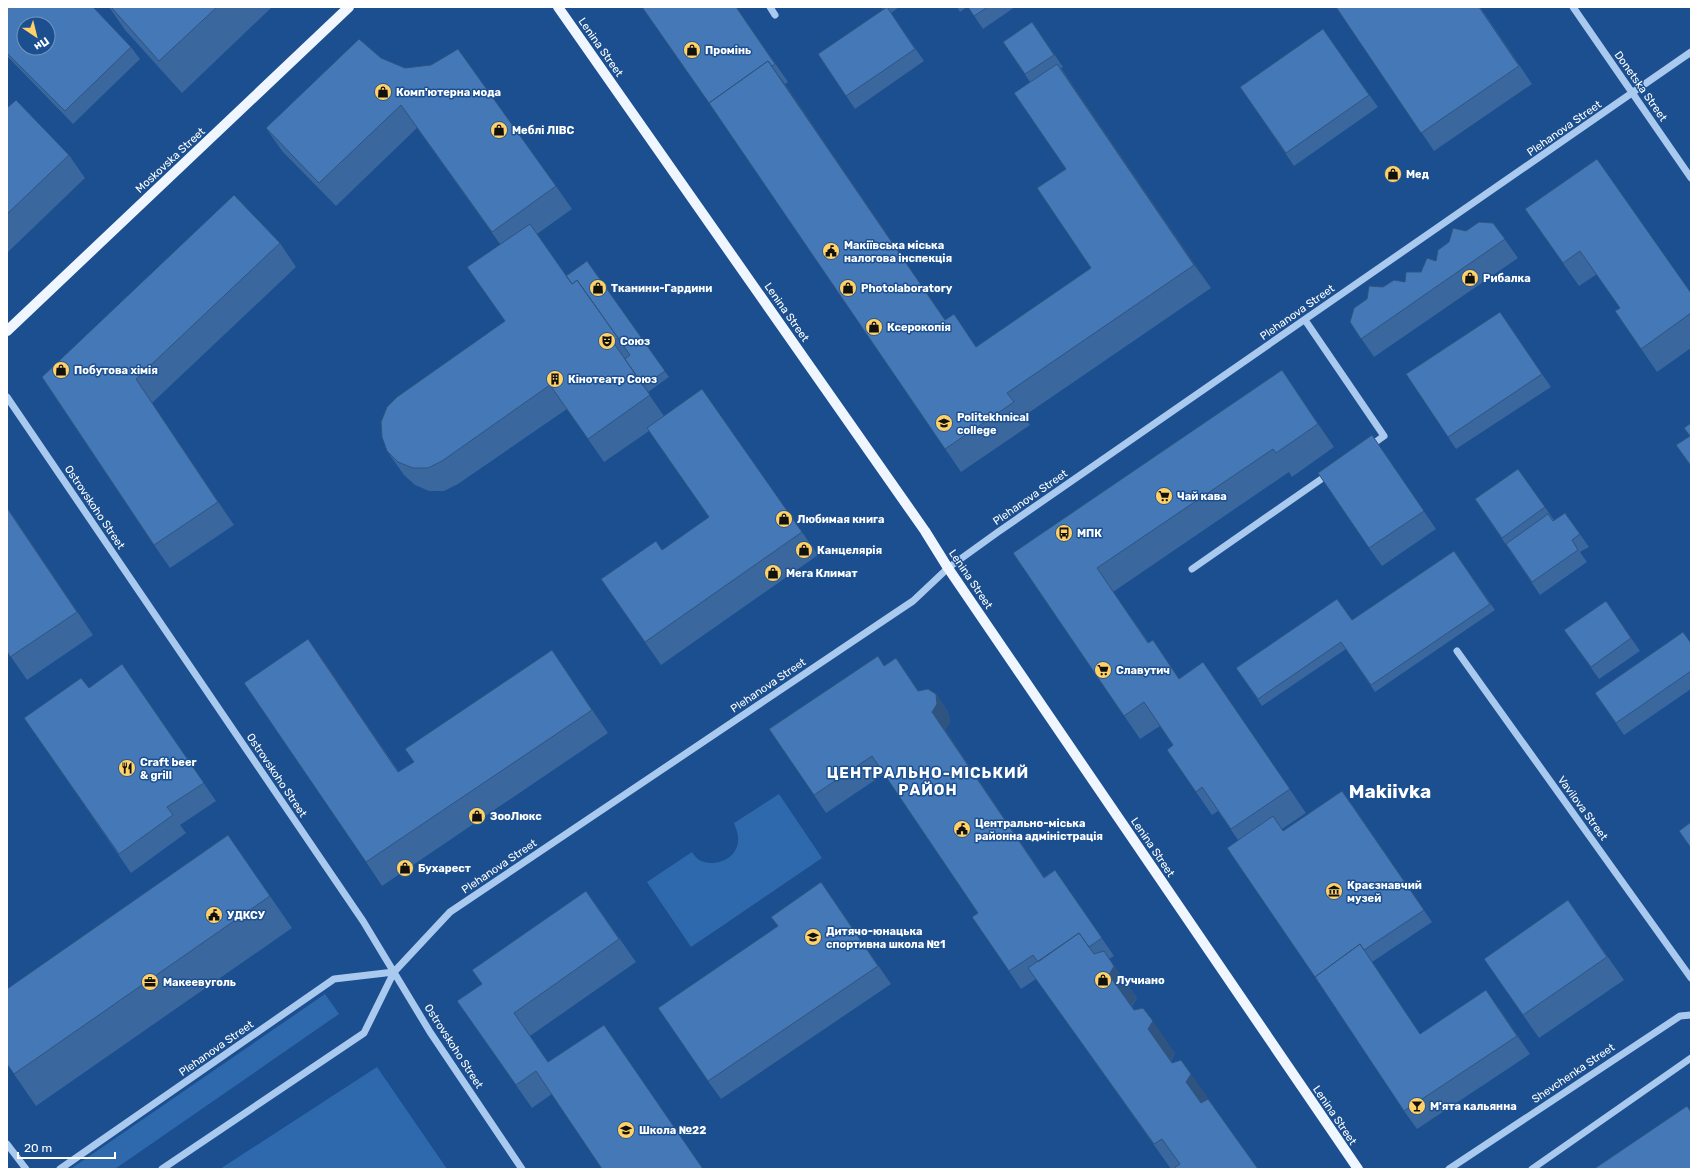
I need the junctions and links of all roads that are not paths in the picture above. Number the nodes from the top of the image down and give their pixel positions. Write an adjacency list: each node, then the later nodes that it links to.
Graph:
1 (349, 7): 10 (main road, Moskovska Street)
2 (558, 7): 14 (main road, Lenina Street)
3 (770, 7): 5 (street)
4 (1573, 7): 7 (street, Donetska Street)
5 (775, 15)
6 (1691, 52): 7 (street, Plehanova Street)
7 (1632, 94): 8 (street, Donetska Street); 9 (street, Plehanova Street)
8 (1691, 178)
9 (1305, 320): 12 (street); 14 (street, Plehanova Street)
10 (7, 331)
11 (7, 397): 17 (street, Ostrovskoho Street)
12 (1365, 449)
13 (1339, 467): 15 (street)
14 (948, 568): 17 (street, Plehanova Street); 26 (main road, Lenina Street)
15 (1192, 569)
16 (1457, 652): 18 (street, Vavilova Street)
17 (394, 972): 23 (street, Plehanova Street); 24 (street, Plehanova Street); 25 (street, Ostrovskoho Street)
18 (1691, 978)
19 (1691, 1015): 27 (street, Shevchenka Street)
20 (1691, 1058): 28 (street)
21 (7, 1144): 22 (street)
22 (26, 1169)
23 (60, 1169)
24 (162, 1169)
25 (522, 1169)
26 (1358, 1169)
27 (1449, 1169)
28 (1532, 1169)

